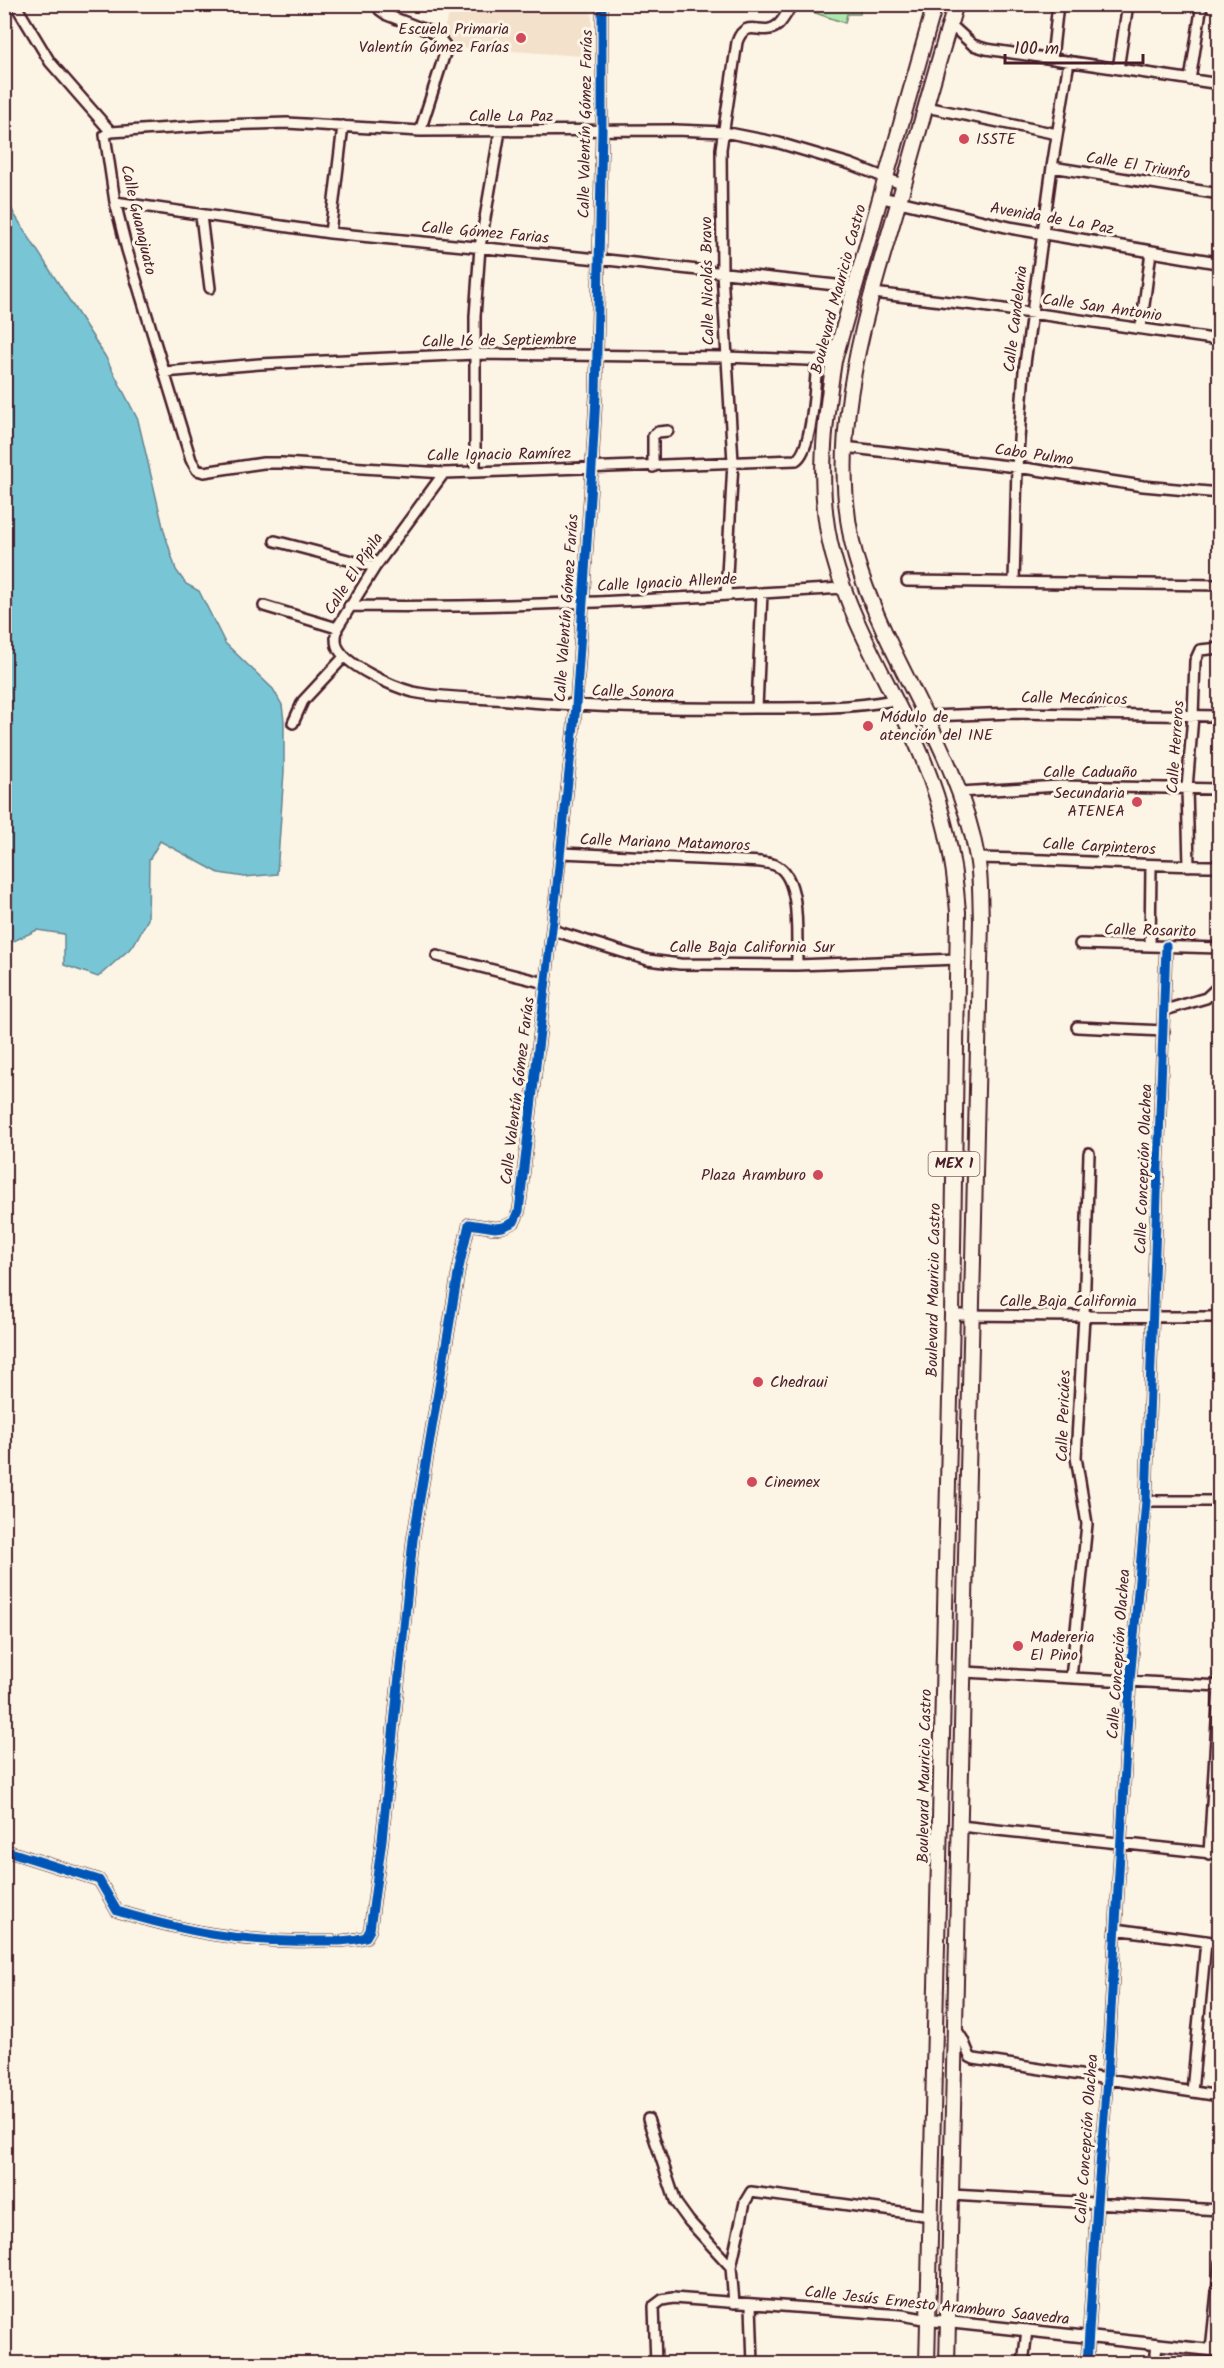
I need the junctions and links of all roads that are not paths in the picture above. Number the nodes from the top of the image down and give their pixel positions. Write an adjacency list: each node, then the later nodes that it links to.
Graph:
1 (15, 4): 21 (street)
2 (377, 4): 19 (street)
3 (602, 4): 18 (street, Calle Valentín Gómez Farías)
4 (792, 4): 22 (street, Calle Nicolás Bravo)
5 (935, 4): 25 (main road, Boulevard Mauricio Castro / MEX 1)
6 (956, 4): 10 (main road, MEX 1)
7 (1058, 4): 11 (street)
8 (1128, 4): 13 (street)
9 (1202, 4): 14 (street)
10 (950, 24): 11 (street); 16 (main road, MEX 1)
11 (1052, 58): 12 (street)
12 (1069, 61): 13 (street); 23 (street, Calle Candelaria)
13 (1118, 69): 14 (street)
14 (1190, 80): 15 (street)
15 (1220, 84)
16 (926, 107): 23 (street); 26 (main road, MEX 1)
17 (343, 126): 19 (street, Calle La Paz); 21 (street, Calle La Paz); 32 (street)
18 (602, 130): 20 (street, Calle La Paz); 22 (street, Calle La Paz); 36 (street, Calle Valentín Gómez Farías)
19 (420, 131): 20 (street, Calle La Paz)
20 (500, 131): 34 (street)
21 (111, 132): 29 (street, Calle Guanajuato)
22 (724, 132): 25 (street, Calle La Paz); 38 (street, Calle Nicolás Bravo)
23 (1057, 134): 24 (street, Calle Candelaria)
24 (1052, 167): 27 (street, Calle El Triunfo); 33 (street, Calle Candelaria)
25 (886, 179): 26 (street, Calle La Paz); 28 (main road, Boulevard Mauricio Castro / MEX 1)
26 (903, 184): 30 (main road, MEX 1)
27 (1220, 194)
28 (880, 197): 30 (street, Avenida de La Paz); 39 (main road, Boulevard Mauricio Castro / MEX 1)
29 (115, 202): 31 (street, Calle Gómez Farias); 50 (street, Calle Guanajuato)
30 (898, 202): 33 (street, Avenida de La Paz); 41 (main road, MEX 1)
31 (201, 216): 32 (street, Calle Gómez Farias); 40 (street)
32 (330, 233): 34 (street, Calle Gómez Farias)
33 (1043, 234): 35 (street, Avenida de La Paz); 42 (street, Calle Candelaria)
34 (480, 247): 36 (street, Calle Gómez Farias); 45 (street)
35 (1152, 252): 37 (street, Avenida de La Paz); 43 (street)
36 (598, 259): 38 (street, Calle Gómez Farias); 46 (street, Calle Valentín Gómez Farías)
37 (1220, 263)
38 (722, 272): 39 (street, Calle Gómez Farias); 47 (street, Calle Nicolás Bravo)
39 (854, 287): 49 (main road, Boulevard Mauricio Castro / MEX 1)
40 (210, 288)
41 (873, 293): 42 (street, Calle San Antonio); 52 (main road, MEX 1)
42 (1031, 313): 43 (street, Calle San Antonio); 55 (street, Calle Candelaria)
43 (1141, 328): 44 (street, Calle San Antonio)
44 (1220, 340)
45 (475, 354): 46 (street, Calle 16 de Septiembre); 50 (street, Calle 16 de Septiembre); 58 (street)
46 (597, 354): 47 (street, Calle 16 de Septiembre); 56 (street, Calle Valentín Gómez Farías)
47 (725, 357): 48 (street, Calle 16 de Septiembre); 53 (street, Calle Nicolás Bravo)
48 (817, 361): 49 (street, Calle 16 de Septiembre); 53 (street, Calle Ignacio Ramírez)
49 (834, 362): 66 (main road, Boulevard Mauricio Castro / MEX 1)
50 (164, 372): 57 (street, Calle Guanajuato)
51 (668, 431): 54 (street)
52 (844, 447): 55 (street, Cabo Pulmo); 78 (main road, MEX 1)
53 (733, 462): 54 (street, Calle Ignacio Ramírez); 68 (street, Calle Nicolás Bravo)
54 (653, 467): 56 (street, Calle Ignacio Ramírez)
55 (1017, 467): 60 (street, Cabo Pulmo); 64 (street, Calle Candelaria)
56 (592, 468): 58 (street, Calle Ignacio Ramírez); 69 (street, Calle Valentín Gómez Farías)
57 (197, 470): 59 (street, Calle Ignacio Ramírez)
58 (475, 472): 59 (street, Calle Ignacio Ramírez)
59 (444, 473): 62 (street, Calle El Pípila)
60 (1220, 493)
61 (275, 541): 62 (street)
62 (375, 567): 71 (street, Calle El Pípila)
63 (907, 581): 64 (street)
64 (1014, 582): 65 (street)
65 (1220, 585)
66 (844, 588): 67 (street, Calle Ignacio Allende); 75 (main road, Boulevard Mauricio Castro / MEX 1)
67 (762, 593): 68 (street, Calle Ignacio Allende); 77 (street)
68 (726, 594): 69 (street, Calle Ignacio Allende)
69 (581, 603): 71 (street, Calle Ignacio Allende); 76 (street, Calle Valentín Gómez Farías)
70 (264, 606): 72 (street)
71 (349, 606): 72 (street, Calle El Pípila)
72 (336, 628): 74 (street, Calle El Pípila)
73 (1220, 648): 79 (street, Calle Herreros)
74 (344, 657): 76 (street, Calle Sonora); 81 (street)
75 (894, 700): 77 (street, Calle Sonora); 96 (main road, Boulevard Mauricio Castro / MEX 1)
76 (576, 706): 77 (street, Calle Sonora); 85 (street, Calle Valentín Gómez Farías)
77 (757, 708)
78 (928, 716): 79 (street, Calle Mecánicos); 84 (main road, MEX 1)
79 (1194, 716): 80 (street, Calle Mecánicos); 82 (street, Calle Herreros)
80 (1220, 716)
81 (293, 723)
82 (1187, 788): 83 (street, Calle Caduaño); 84 (street, Calle Caduaño); 88 (street, Calle Herreros)
83 (1220, 789)
84 (960, 792): 86 (main road, MEX 1)
85 (561, 853): 90 (street, Calle Valentín Gómez Farías); 97 (street, Calle Mariano Matamoros)
86 (977, 858): 87 (street, Calle Carpinteros); 106 (main road, MEX 1)
87 (1151, 866): 88 (street, Calle Carpinteros); 92 (street)
88 (1189, 866): 89 (street, Calle Carpinteros)
89 (1220, 866)
90 (552, 930): 97 (street, Calle Baja California Sur); 98 (street, Calle Valentín Gómez Farías)
91 (1080, 944): 92 (street, Calle Rosarito)
92 (1150, 946): 93 (street, Calle Rosarito)
93 (1166, 946): 94 (street, Calle Rosarito); 103 (street, Calle Concepción Olachea)
94 (1220, 948)
95 (437, 956): 98 (street)
96 (958, 959): 97 (street, Calle Baja California Sur); 102 (main road, Boulevard Mauricio Castro / MEX 1)
97 (797, 965)
98 (546, 983): 122 (street, Calle Valentín Gómez Farías)
99 (1220, 985): 100 (street)
100 (1206, 998): 101 (street); 103 (street)
101 (1220, 998)
102 (956, 999): 106 (main road); 108 (main road, Boulevard Mauricio Castro / MEX 1)
103 (1165, 1010): 105 (street, Calle Concepción Olachea)
104 (1077, 1028): 105 (street)
105 (1164, 1031): 111 (street, Calle Concepción Olachea)
106 (978, 1038): 109 (main road, MEX 1)
107 (1089, 1153): 110 (street, Calle Pericúes)
108 (951, 1315): 109 (street, Calle Baja California); 136 (main road, Boulevard Mauricio Castro / MEX 1)
109 (972, 1316): 110 (street, Calle Baja California); 116 (main road, MEX 1)
110 (1084, 1316): 111 (street, Calle Baja California); 117 (street, Calle Pericúes)
111 (1154, 1317): 112 (street, Calle Baja California); 113 (street, Calle Concepción Olachea)
112 (1220, 1317)
113 (1146, 1501): 114 (street); 118 (street, Calle Concepción Olachea)
114 (1220, 1501)
115 (1220, 1671): 119 (street)
116 (964, 1672): 117 (street); 120 (main road, MEX 1)
117 (1071, 1678): 118 (street)
118 (1130, 1681): 119 (street); 121 (street, Calle Concepción Olachea)
119 (1219, 1686): 123 (street)
120 (960, 1826): 121 (street); 128 (main road, MEX 1)
121 (1120, 1845): 123 (street); 125 (street, Calle Concepción Olachea)
122 (4, 1850)
123 (1209, 1854): 124 (street)
124 (1220, 1854)
125 (1115, 1929): 126 (street); 129 (street, Calle Concepción Olachea)
126 (1206, 1941): 127 (street); 130 (street)
127 (1220, 1943)
128 (956, 2029): 129 (street); 133 (main road, MEX 1)
129 (1107, 2079): 130 (street); 134 (street, Calle Concepción Olachea)
130 (1192, 2092): 131 (street)
131 (1220, 2096)
132 (648, 2119): 138 (street)
133 (951, 2195): 134 (street); 142 (main road, MEX 1)
134 (1097, 2203): 135 (street); 144 (street, Calle Concepción Olachea)
135 (1220, 2210)
136 (931, 2216): 138 (street); 141 (main road, Boulevard Mauricio Castro / MEX 1)
137 (1220, 2263): 146 (street)
138 (731, 2267): 139 (street)
139 (734, 2303): 140 (street, Calle Jesús Ernesto Aramburo Saavedra); 147 (street, Calle Jesús Ernesto Aramburo Saavedra)
140 (751, 2305): 141 (street, Calle Jesús Ernesto Aramburo Saavedra); 148 (street)
141 (929, 2320): 142 (street, Calle Jesús Ernesto Aramburo Saavedra); 149 (main road, Boulevard Mauricio Castro / MEX 1)
142 (948, 2322): 143 (street, Calle Jesús Ernesto Aramburo Saavedra); 150 (main road, MEX 1)
143 (1027, 2330): 144 (street, Calle Jesús Ernesto Aramburo Saavedra); 151 (street)
144 (1089, 2337): 145 (street, Calle Jesús Ernesto Aramburo Saavedra); 152 (street, Calle Concepción Olachea)
145 (1157, 2344): 146 (street, Calle Jesús Ernesto Aramburo Saavedra); 153 (street)
146 (1215, 2350)
147 (656, 2364)
148 (753, 2364)
149 (927, 2364)
150 (947, 2364)
151 (1023, 2364)
152 (1087, 2364)
153 (1155, 2364)

